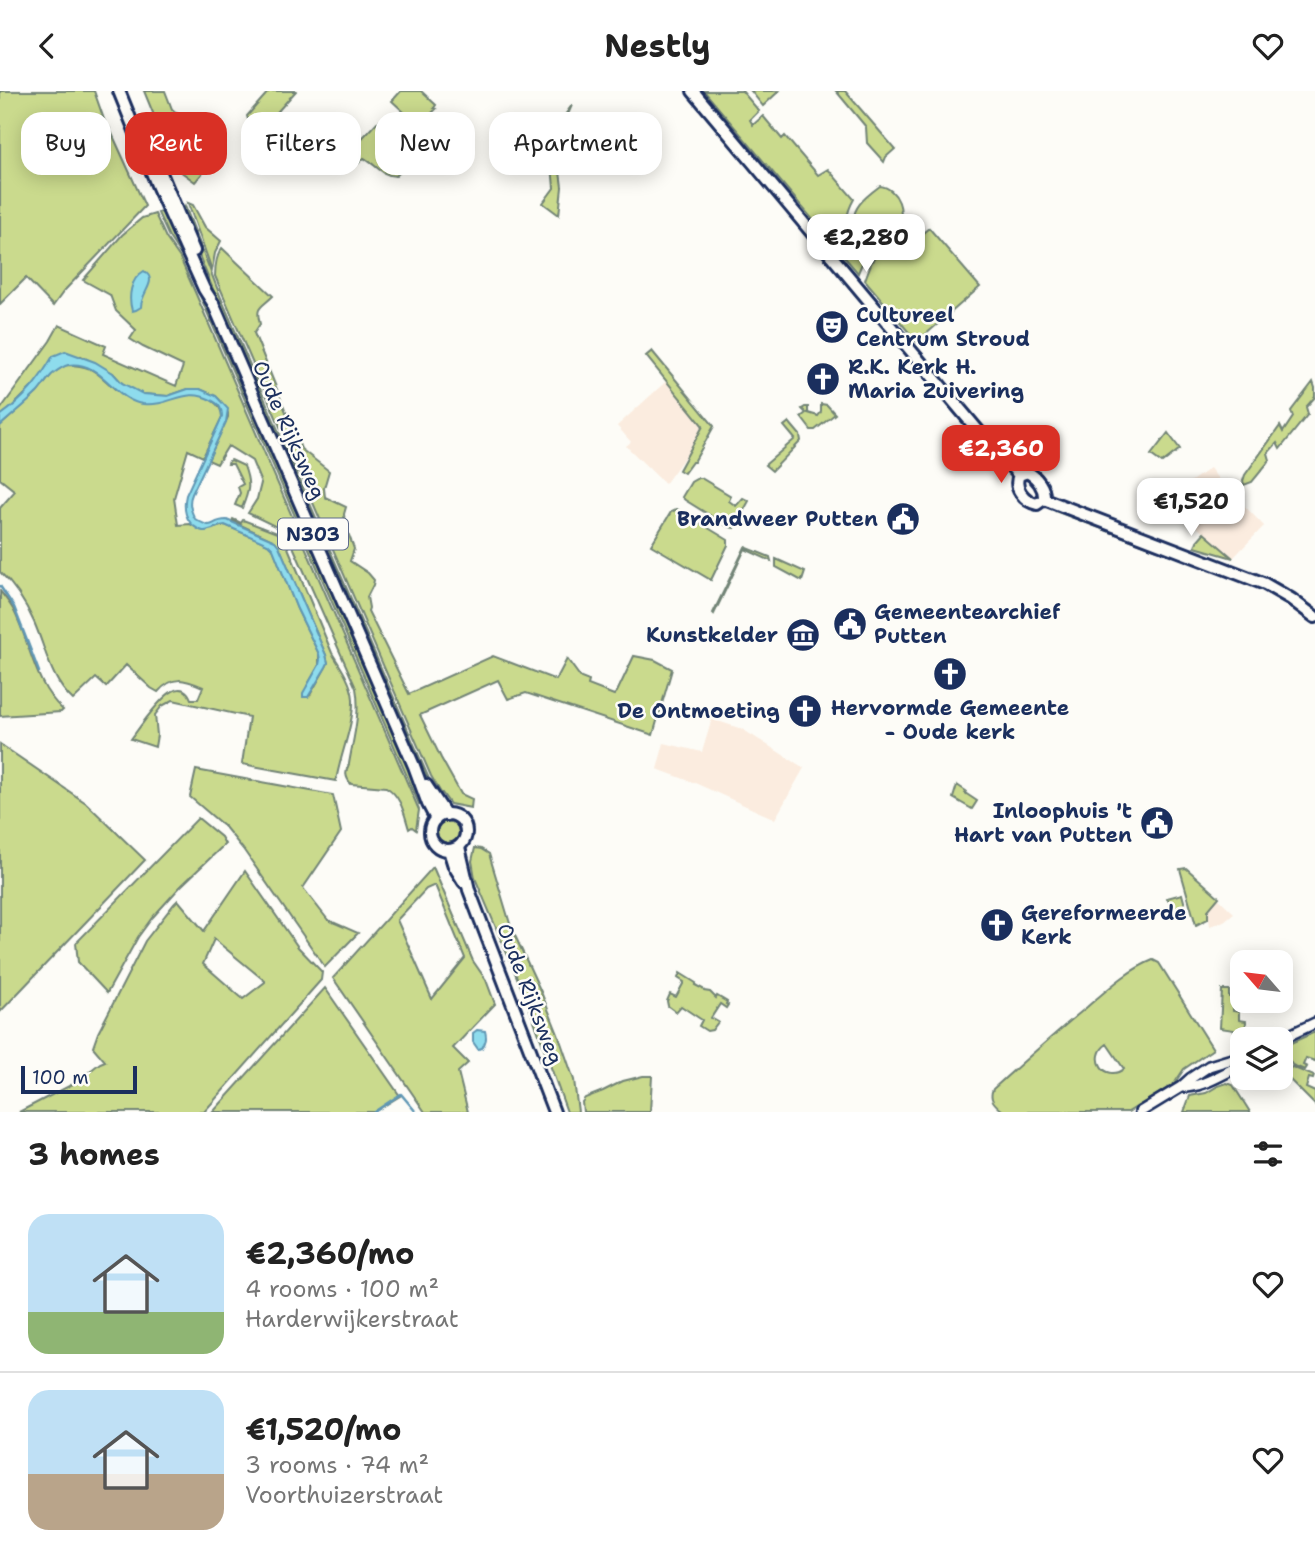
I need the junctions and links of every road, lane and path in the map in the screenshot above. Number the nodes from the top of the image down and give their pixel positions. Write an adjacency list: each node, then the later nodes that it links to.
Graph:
1 (119, 91): 4 (main road, Oude Rijksweg / N303)
2 (125, 91): 4 (main road, Oude Rijksweg / N303)
3 (693, 91): 5 (main road)
4 (213, 303): 8 (main road, Oude Rijksweg / N303)
5 (1019, 475): 6 (main road); 6 (main road)
6 (1044, 499): 7 (main road)
7 (1315, 617)
8 (441, 817): 9 (main road, N303); 9 (main road, N303)
9 (454, 849): 15 (main road, Oude Rijksweg / N303)
10 (1315, 1023): 11 (street)
11 (1293, 1033)
12 (1230, 1060): 14 (street)
13 (1230, 1071): 14 (street)
14 (1181, 1087): 16 (street)
15 (554, 1112)
16 (1140, 1112)

